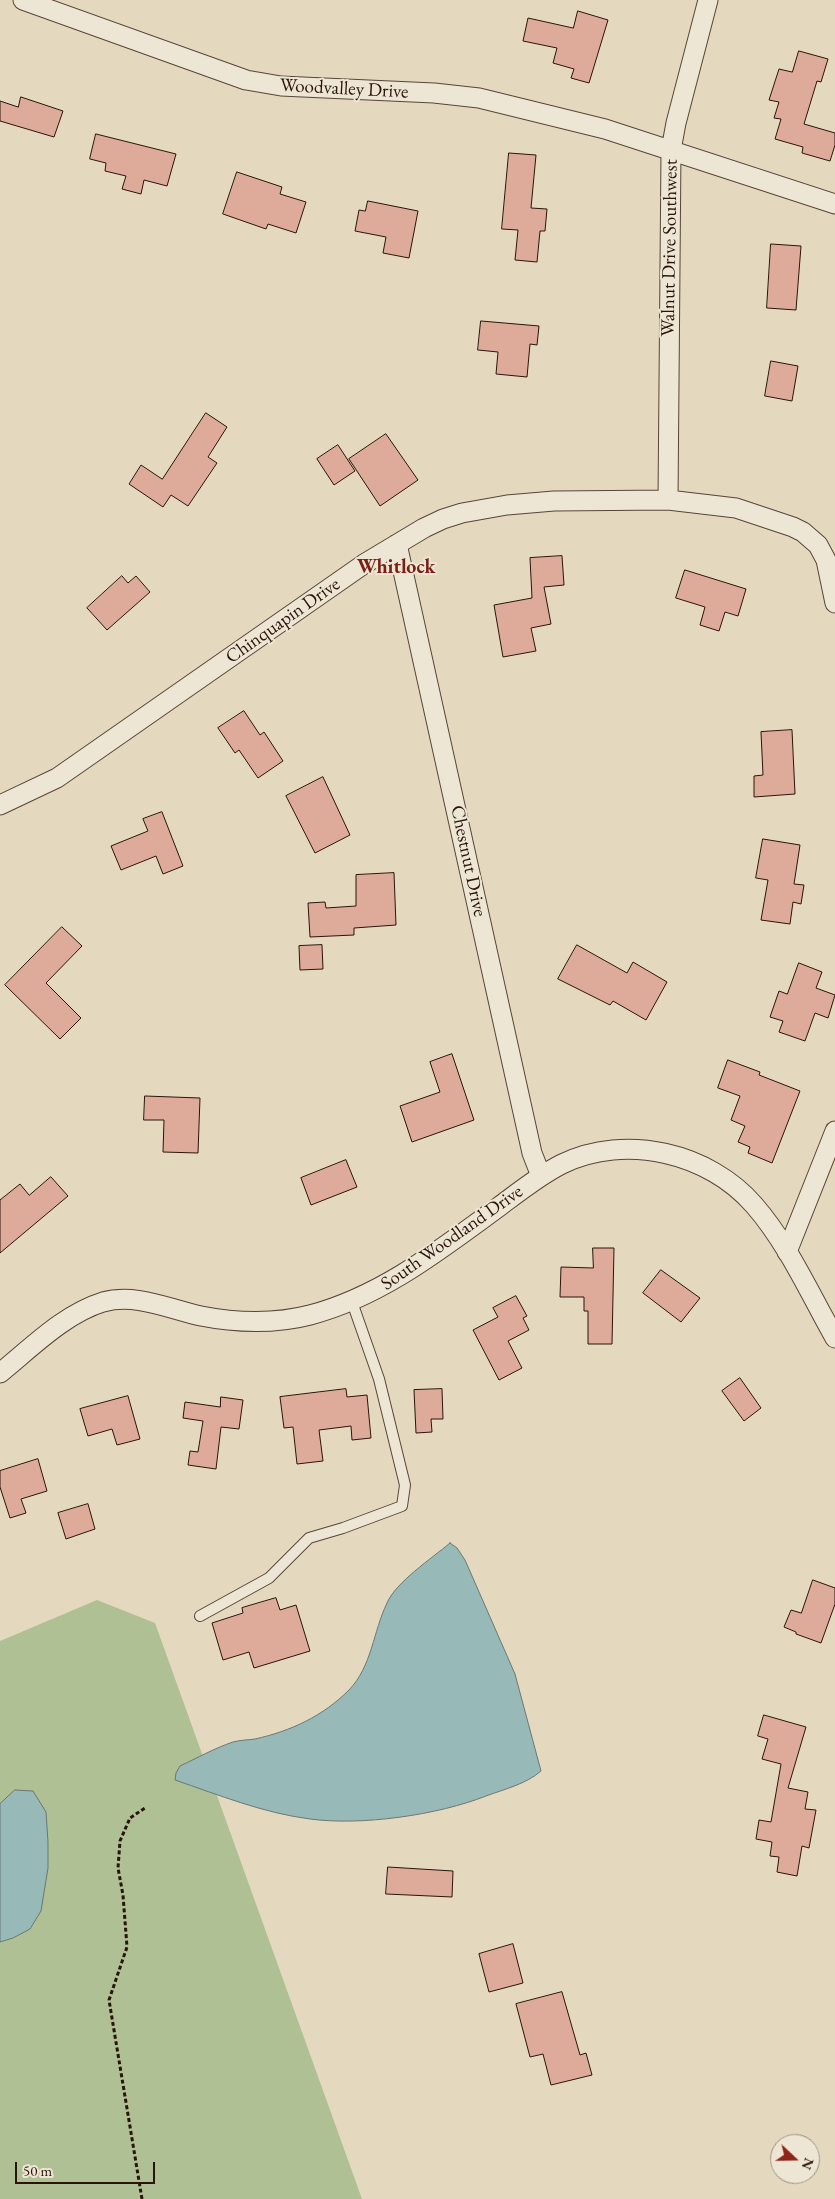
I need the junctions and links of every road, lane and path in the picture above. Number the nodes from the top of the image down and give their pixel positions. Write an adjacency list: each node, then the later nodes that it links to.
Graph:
1 (23, 0): 3 (street, Woodvalley Drive)
2 (708, 0): 3 (street, Walnut Drive Southwest)
3 (672, 150): 4 (street, Woodvalley Drive); 5 (street, Walnut Drive Southwest)
4 (835, 204)
5 (668, 500): 6 (street, Chinquapin Drive); 7 (street, Chinquapin Drive)
6 (397, 544): 8 (street, Chinquapin Drive); 10 (street, Chestnut Drive)
7 (835, 603)
8 (0, 805)
9 (835, 1131): 11 (street)
10 (541, 1176): 11 (street, South Woodland Drive); 12 (street, South Woodland Drive)
11 (787, 1252): 13 (street, South Woodland Drive)
12 (352, 1302): 14 (street, South Woodland Drive); 15 (lane)
13 (835, 1338)
14 (0, 1373)
15 (200, 1616)
16 (145, 1808): 17 (path)
17 (142, 2199)

